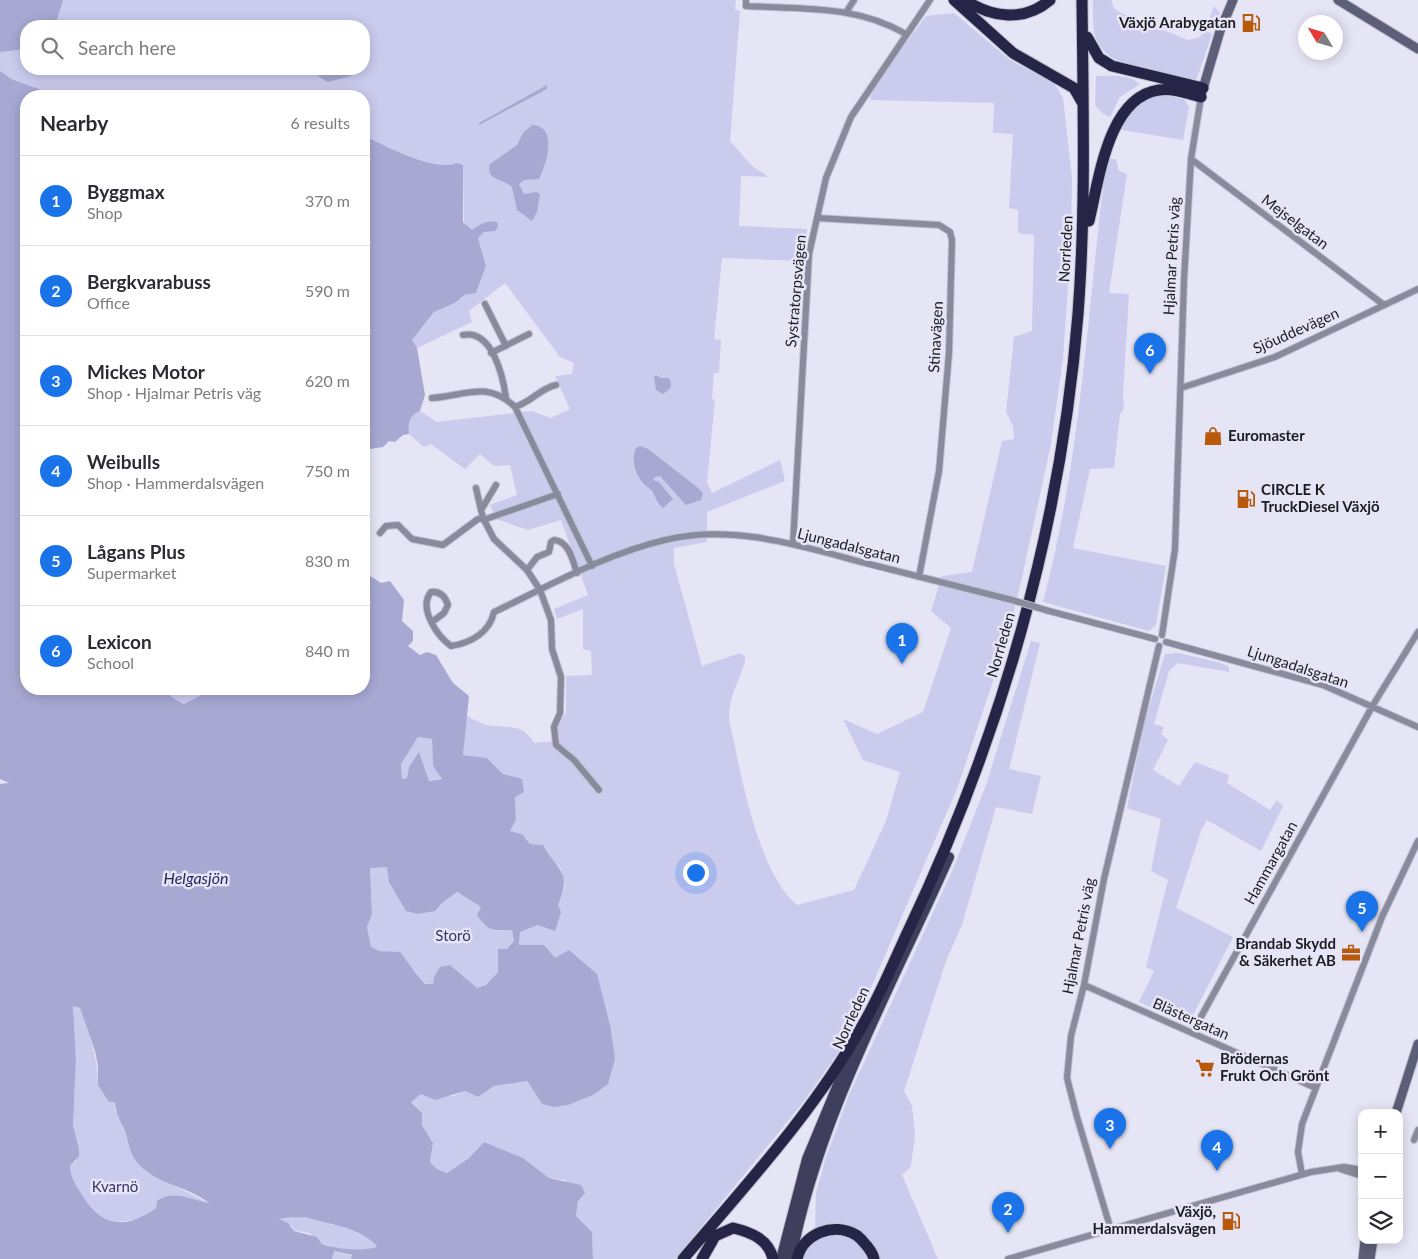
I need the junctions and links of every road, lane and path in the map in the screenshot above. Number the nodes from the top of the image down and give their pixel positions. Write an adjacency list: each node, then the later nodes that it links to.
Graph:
1 (746, 0): 13 (street)
2 (854, 0): 13 (street)
3 (930, 0): 12 (street, Systratorpsvägen)
4 (934, 0): 12 (street, Systratorpsvägen)
5 (954, 0): 18 (highway)
6 (965, 0): 7 (highway)
7 (1050, 0)
8 (1082, 0): 18 (highway, Norrleden)
9 (1087, 0): 15 (highway, Norrleden)
10 (1338, 0): 16 (street)
11 (1232, 1): 17 (street, Hjalmar Petris väg)
12 (924, 10): 14 (street, Systratorpsvägen)
13 (847, 11): 14 (street)
14 (906, 34): 20 (street, Systratorpsvägen)
15 (1088, 37): 17 (highway); 21 (highway, Norrleden)
16 (1418, 49)
17 (1202, 93): 19 (street, Hjalmar Petris väg); 21 (highway)
18 (1084, 109): 58 (highway, Norrleden)
19 (1191, 159): 24 (street, Mejselgatan); 30 (street, Hjalmar Petris väg)
20 (817, 218): 40 (street, Systratorpsvägen); 44 (street, Stinavägen)
21 (1089, 221): 56 (highway, Norrleden)
22 (1418, 289): 24 (street, Sjöuddevägen)
23 (486, 304): 27 (street)
24 (1384, 305): 30 (street, Sjöuddevägen)
25 (529, 334): 27 (street)
26 (463, 335): 28 (street)
27 (506, 346): 28 (street)
28 (491, 353): 32 (street)
29 (556, 385): 33 (street)
30 (1181, 388): 48 (street, Hjalmar Petris väg)
31 (432, 398): 32 (street)
32 (506, 398): 33 (street)
33 (515, 407): 36 (street)
34 (496, 485): 37 (street)
35 (476, 488): 37 (street)
36 (558, 494): 38 (street); 41 (street)
37 (481, 510): 38 (street)
38 (482, 518): 39 (street); 42 (street)
39 (380, 533)
40 (793, 544): 41 (street, Ljungadalsgatan); 44 (street, Ljungadalsgatan)
41 (592, 566): 43 (street, Ljungadalsgatan)
42 (527, 570): 43 (street); 45 (street)
43 (577, 573): 45 (street, Ljungadalsgatan)
44 (919, 577): 49 (street, Ljungadalsgatan, bridge)
45 (540, 590): 46 (street, Ljungadalsgatan); 54 (street)
46 (432, 622): 46 (street, Ljungadalsgatan)
47 (1418, 632): 52 (street, Hammargatan)
48 (1162, 635): 49 (street); 50 (street)
49 (1155, 639): 51 (street)
50 (1166, 642): 51 (street); 52 (street, Ljungadalsgatan)
51 (1160, 646): 57 (street, Hjalmar Petris väg)
52 (1373, 706): 53 (street, Ljungadalsgatan); 59 (street, Hammargatan)
53 (1418, 727)
54 (600, 790)
55 (1418, 841): 61 (street)
56 (949, 857): 76 (main road, Norrleden)
57 (1084, 984): 59 (street, Blästergatan); 69 (street, Hjalmar Petris väg)
58 (865, 1021): 72 (highway); 75 (main road, Norrleden)
59 (1192, 1032): 61 (street, Blästergatan)
60 (1418, 1044): 62 (street)
61 (1316, 1088): 67 (street)
62 (1397, 1109)
63 (1418, 1130): 64 (street)
64 (1414, 1140)
65 (1340, 1169): 66 (street); 67 (street); 68 (street)
66 (1358, 1169)
67 (1302, 1174): 69 (street)
68 (1358, 1175)
69 (1111, 1230): 79 (street)
70 (1365, 1244): 80 (street)
71 (1372, 1244): 81 (street)
72 (683, 1259)
73 (702, 1259): 74 (highway)
74 (773, 1259)
75 (781, 1259)
76 (791, 1259)
77 (797, 1259): 78 (highway)
78 (874, 1259)
79 (1008, 1259)
80 (1364, 1259)
81 (1370, 1259)

